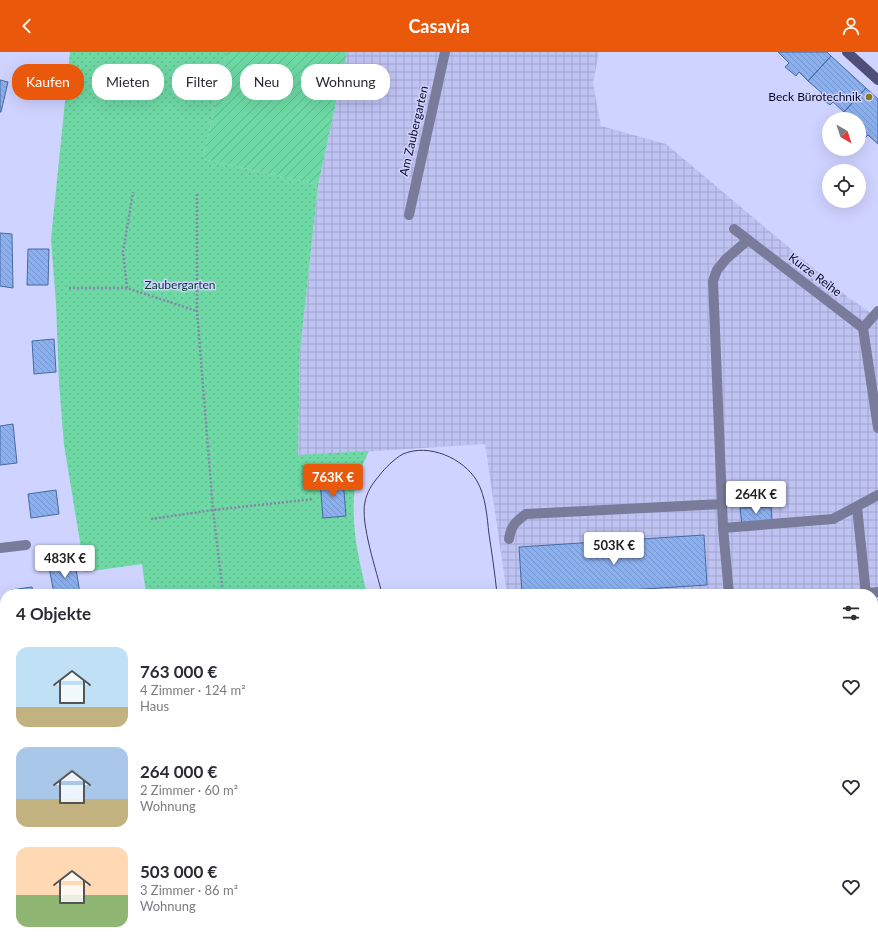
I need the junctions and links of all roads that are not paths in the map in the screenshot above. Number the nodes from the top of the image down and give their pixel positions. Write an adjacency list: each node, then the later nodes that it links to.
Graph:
1 (445, 52): 4 (street, Am Zaubergarten)
2 (847, 52): 3 (main road)
3 (878, 80)
4 (408, 215)
5 (734, 229): 6 (street, Kurze Reihe)
6 (748, 240): 8 (street, Kurze Reihe); 11 (street)
7 (878, 311): 8 (street)
8 (863, 328): 9 (street)
9 (878, 428)
10 (878, 496): 12 (street)
11 (722, 504): 13 (street); 14 (street)
12 (857, 507): 13 (street); 18 (street)
13 (723, 528): 17 (street)
14 (509, 539)
15 (26, 545): 16 (street)
16 (0, 548)
17 (729, 589)
18 (865, 589)

